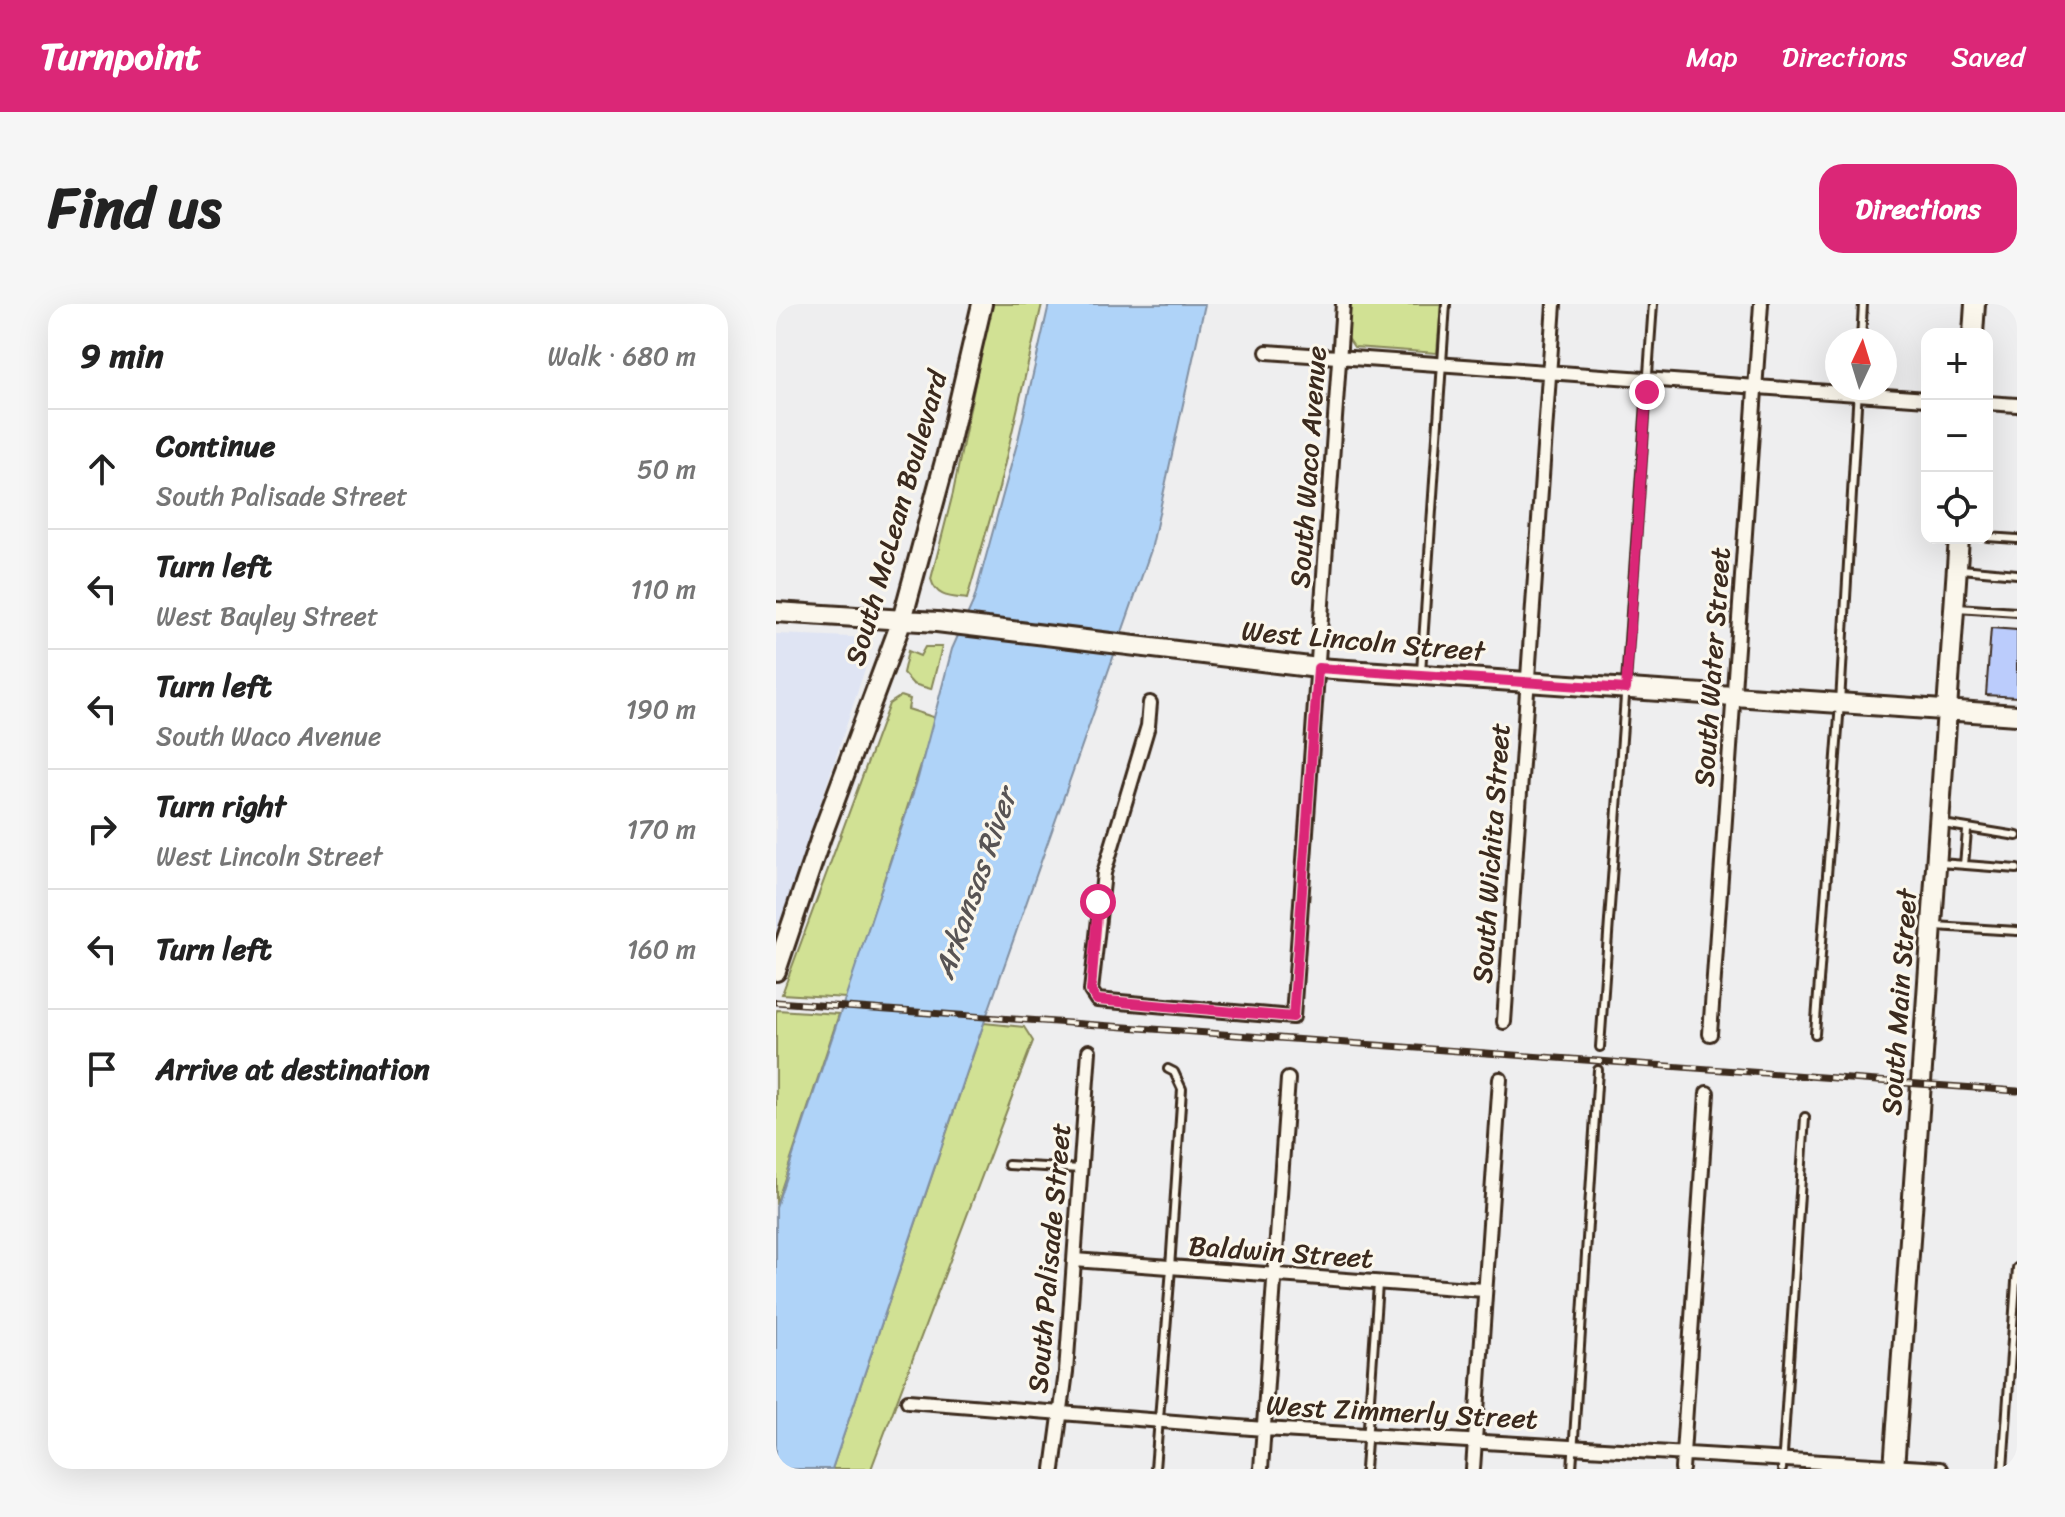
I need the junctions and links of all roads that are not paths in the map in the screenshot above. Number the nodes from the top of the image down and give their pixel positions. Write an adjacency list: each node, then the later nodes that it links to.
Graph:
1 (982, 304): 31 (street, South McLean Boulevard)
2 (1343, 304): 12 (street, South Waco Avenue)
3 (1446, 304): 13 (lane)
4 (1554, 304): 14 (street, South Wichita Street)
5 (1653, 304): 15 (lane)
6 (1761, 304): 16 (street, South Water Street)
7 (1863, 304): 9 (lane)
8 (1975, 304): 10 (street)
9 (1862, 328)
10 (1973, 328)
11 (1267, 352): 12 (street)
12 (1339, 356): 13 (street); 32 (street, South Waco Avenue)
13 (1442, 363): 14 (street); 33 (lane)
14 (1548, 371): 15 (street); 34 (street, South Wichita Street)
15 (1648, 378): 16 (street); 35 (lane)
16 (1755, 386): 17 (street); 36 (street, South Water Street)
17 (1825, 389)
18 (1897, 396): 19 (street)
19 (1921, 398)
20 (1857, 400): 38 (lane)
21 (1993, 403): 22 (street)
22 (2017, 405)
23 (1993, 537): 24 (lane)
24 (2017, 539)
25 (1959, 544): 26 (street, South Main Street)
26 (1957, 569): 27 (lane); 28 (street, South Main Street)
27 (2017, 574)
28 (1954, 607): 30 (lane); 39 (street, South Main Street)
29 (776, 612): 31 (street, West Lincoln Street)
30 (2017, 612)
31 (902, 620): 32 (street, West Lincoln Street); 49 (street, South McLean Boulevard)
32 (1318, 668): 33 (street, West Lincoln Street); 37 (street, South Waco Avenue)
33 (1421, 675): 34 (street, West Lincoln Street)
34 (1525, 683): 35 (street, West Lincoln Street); 50 (street, South Wichita Street)
35 (1626, 689): 36 (street, West Lincoln Street); 53 (lane)
36 (1734, 696): 38 (street, West Lincoln Street); 51 (street, South Water Street)
37 (1150, 703)
38 (1840, 703): 39 (street, West Lincoln Street); 52 (lane)
39 (1947, 710): 40 (street, West Lincoln Street); 41 (street, South Main Street)
40 (2017, 715)
41 (1939, 823): 42 (lane); 44 (street, South Main Street)
42 (1967, 831): 43 (lane); 45 (lane)
43 (2017, 836)
44 (1936, 862): 45 (lane); 47 (street, South Main Street)
45 (1964, 865): 46 (lane)
46 (2017, 869)
47 (1932, 926): 48 (lane); 78 (street, South Main Street)
48 (2017, 931)
49 (776, 971)
50 (1504, 1022)
51 (1710, 1034)
52 (1815, 1034)
53 (1600, 1047)
54 (1089, 1051): 62 (street, South Palisade Street)
55 (1168, 1069): 64 (lane)
56 (1598, 1070): 75 (lane)
57 (1288, 1079): 66 (street)
58 (1500, 1079): 68 (street)
59 (1707, 1093): 76 (street)
60 (1805, 1117): 77 (lane)
61 (1008, 1165): 62 (lane)
62 (1081, 1169): 63 (street, South Palisade Street)
63 (1074, 1260): 64 (street, Baldwin Street); 70 (street, South Palisade Street)
64 (1170, 1268): 66 (street, Baldwin Street); 71 (lane)
65 (2017, 1268): 87 (lane)
66 (1275, 1277): 67 (street, Baldwin Street); 72 (street)
67 (1378, 1284): 68 (street, Baldwin Street); 73 (lane)
68 (1484, 1290): 74 (street)
69 (908, 1401): 70 (street, West Zimmerly Street)
70 (1060, 1413): 71 (street, West Zimmerly Street); 79 (street, South Palisade Street)
71 (1159, 1421): 72 (street, West Zimmerly Street); 80 (lane)
72 (1264, 1429): 73 (street, West Zimmerly Street); 81 (street)
73 (1367, 1434): 74 (street, West Zimmerly Street); 82 (lane)
74 (1474, 1440): 75 (street, West Zimmerly Street); 83 (street)
75 (1573, 1445): 76 (street, West Zimmerly Street); 84 (lane)
76 (1684, 1451): 77 (street, West Zimmerly Street); 85 (street)
77 (1783, 1464): 78 (street, West Zimmerly Street)
78 (1894, 1468): 86 (street, West Zimmerly Street)
79 (1053, 1469)
80 (1155, 1469)
81 (1261, 1469)
82 (1365, 1469)
83 (1473, 1469)
84 (1572, 1469)
85 (1682, 1469)
86 (1940, 1469)
87 (2003, 1469)

